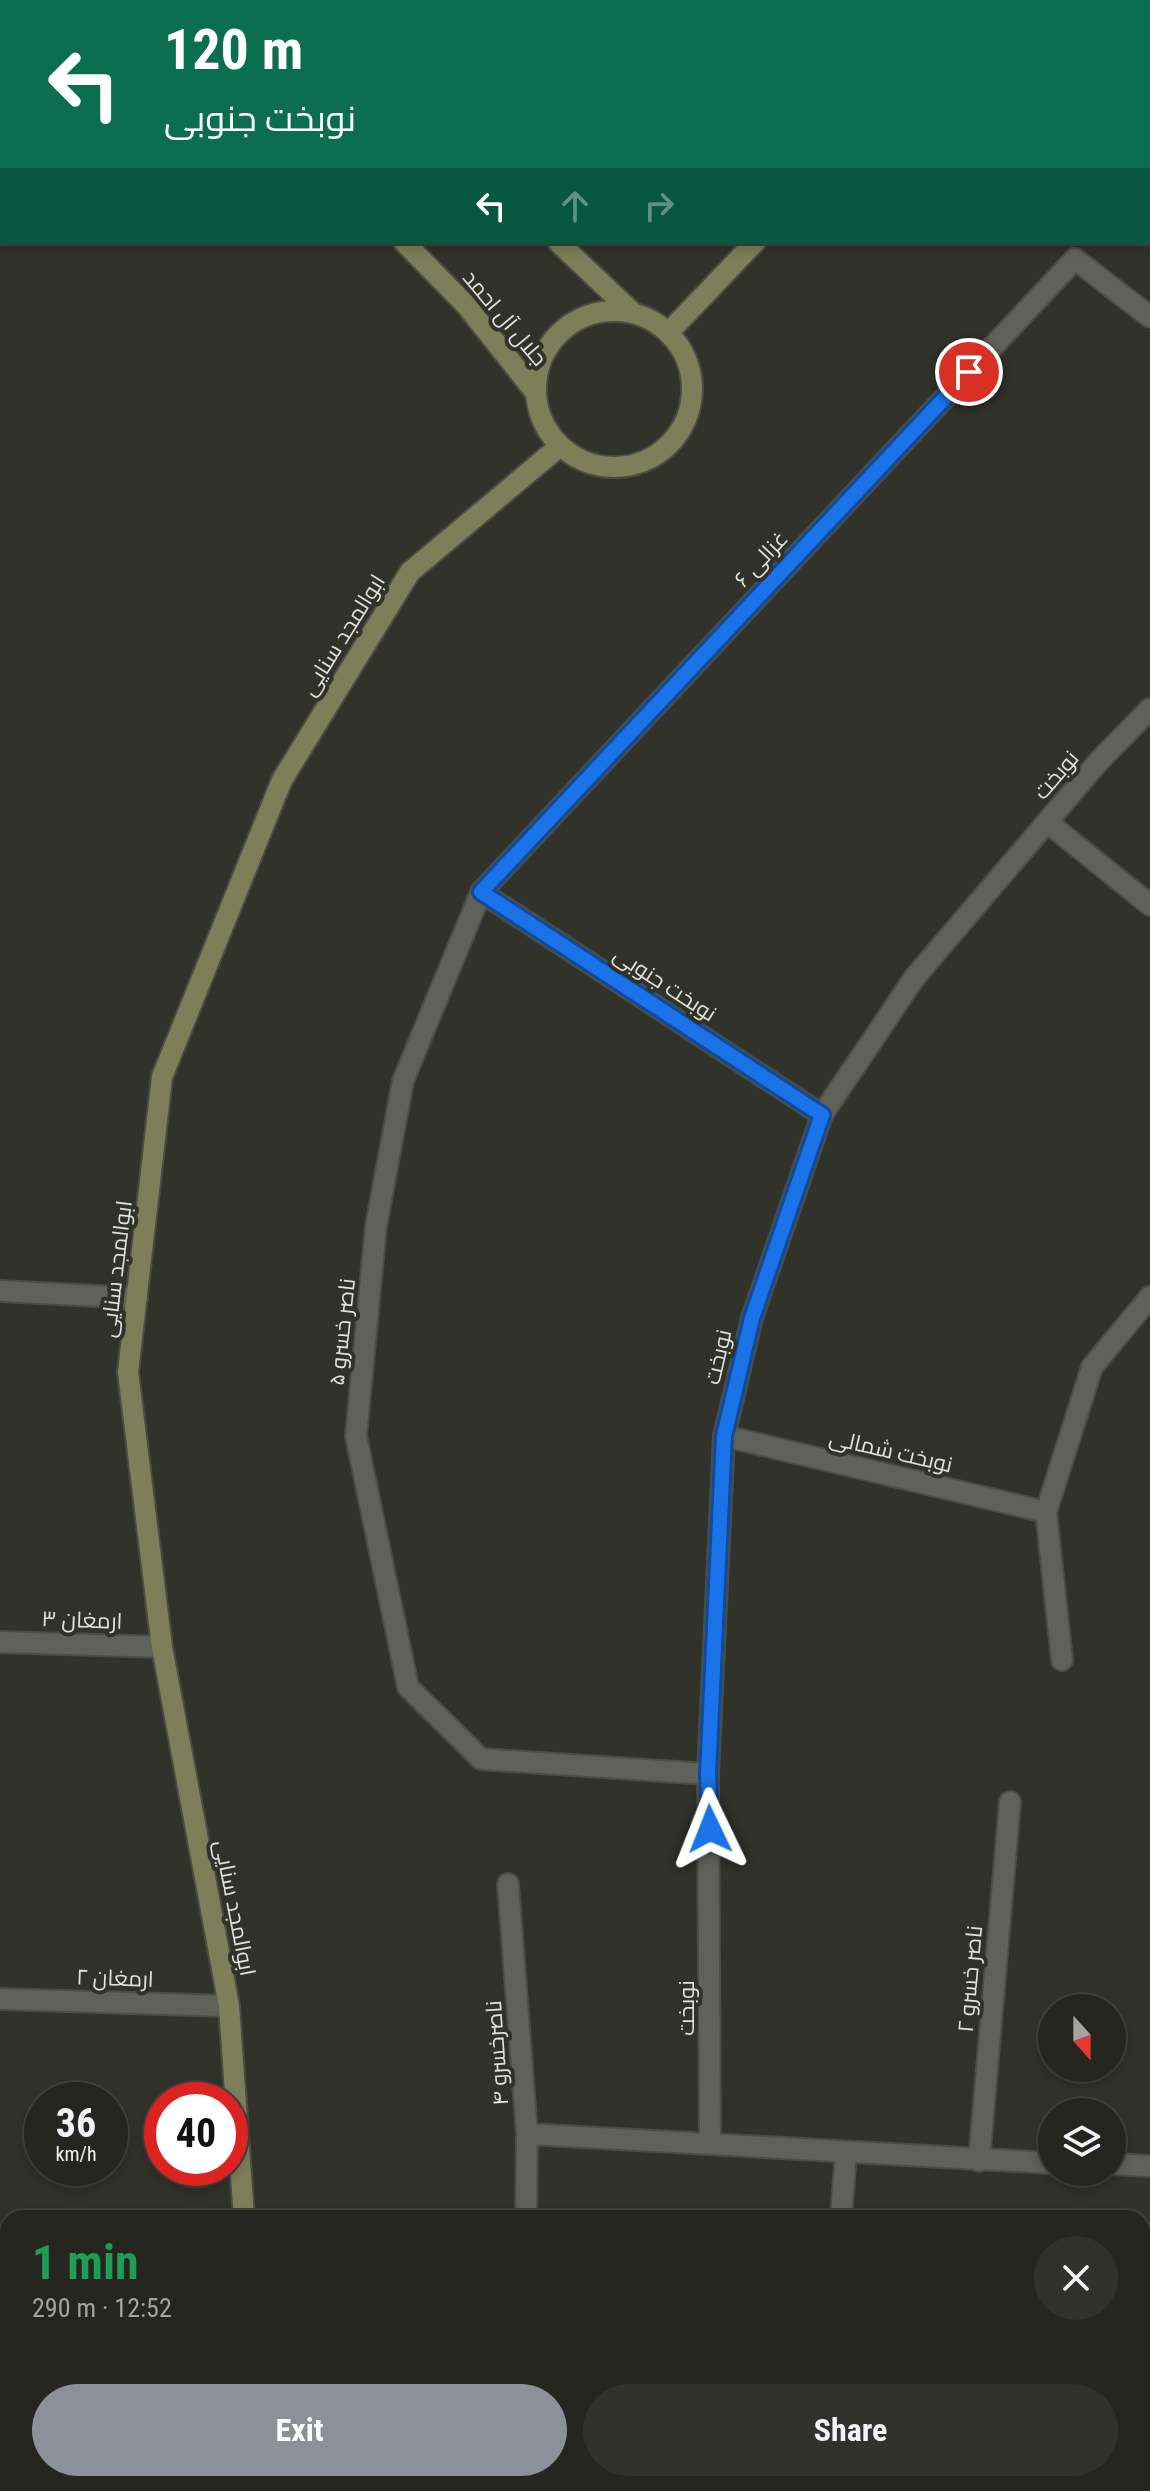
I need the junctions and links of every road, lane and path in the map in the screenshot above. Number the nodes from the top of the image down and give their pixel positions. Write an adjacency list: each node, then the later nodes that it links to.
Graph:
1 (406, 244): 7 (main road, جلال آل احمد)
2 (560, 244): 4 (main road)
3 (753, 244): 6 (main road)
4 (633, 313): 6 (main road); 7 (main road)
5 (1150, 317): 11 (street, غزالی ۶)
6 (669, 332): 8 (main road)
7 (535, 392): 8 (main road)
8 (560, 446): 16 (main road, ابوالمجد سنایی)
9 (1150, 709): 10 (street, نوبخت)
10 (1047, 822): 12 (street); 13 (street, نوبخت)
11 (481, 892): 13 (street, نوبخت جنوبی); 22 (street, ناصر خسرو ۵)
12 (1150, 905)
13 (822, 1115): 17 (street, نوبخت)
14 (0, 1291): 16 (street)
15 (1150, 1297): 18 (street)
16 (137, 1298): 20 (main road, ابوالمجد سنایی)
17 (724, 1436): 18 (street, نوبخت شمالی); 22 (street, نوبخت)
18 (1046, 1512): 21 (street)
19 (0, 1642): 20 (street, ارمغان ۳)
20 (162, 1647): 26 (main road, ابوالمجد سنایی)
21 (1062, 1660)
22 (708, 1774): 28 (street, نوبخت)
23 (1010, 1802): 30 (street, ناصر خسرو ۲)
24 (508, 1884): 27 (street, ناصرخسرو ۴)
25 (0, 1999): 26 (street, ارمغان ۲)
26 (229, 2006): 34 (main road, ابوالمجد سنایی)
27 (527, 2134): 28 (street); 35 (street, ناصرخسرو ۴)
28 (710, 2144): 29 (street)
29 (846, 2152): 30 (street); 36 (street)
30 (979, 2161): 31 (street)
31 (1038, 2163)
32 (1126, 2165): 33 (street)
33 (1150, 2166)
34 (243, 2210)
35 (526, 2210)
36 (842, 2210)

